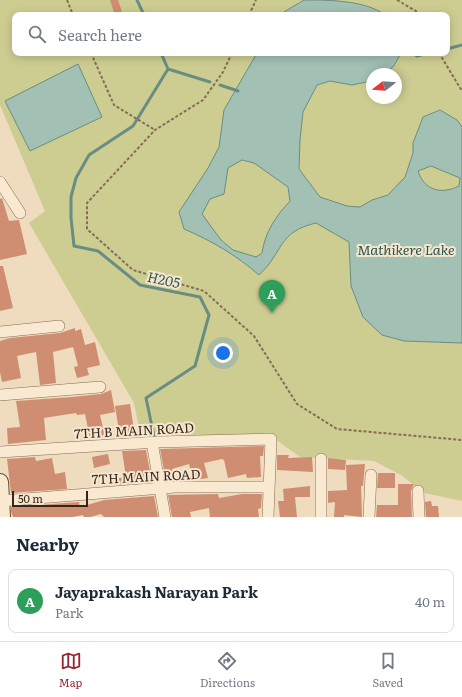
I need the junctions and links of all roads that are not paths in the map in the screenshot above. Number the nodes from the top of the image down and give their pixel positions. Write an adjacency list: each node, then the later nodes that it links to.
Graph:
1 (0, 182): 2 (street)
2 (20, 213)
3 (59, 326): 4 (street)
4 (0, 332)
5 (100, 387): 6 (street)
6 (0, 396)
7 (154, 442): 8 (street, 7TH B MAIN ROAD); 12 (street, 7TH B MAIN ROAD); 13 (street)
8 (0, 452)
9 (321, 459): 19 (street)
10 (371, 475): 20 (street)
11 (0, 482): 15 (street)
12 (269, 487): 13 (street, 7TH MAIN ROAD); 18 (street)
13 (162, 488): 15 (street, 7TH MAIN ROAD); 17 (street)
14 (418, 491): 21 (street)
15 (0, 501): 16 (street)
16 (2, 517)
17 (165, 517)
18 (268, 517)
19 (321, 517)
20 (369, 517)
21 (419, 517)

